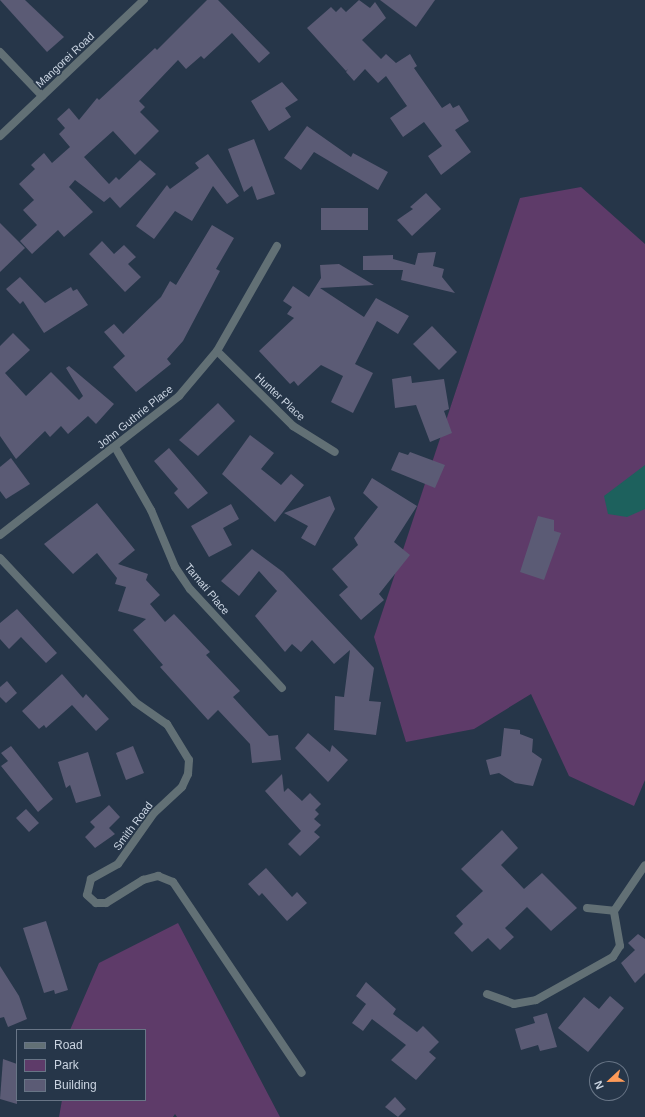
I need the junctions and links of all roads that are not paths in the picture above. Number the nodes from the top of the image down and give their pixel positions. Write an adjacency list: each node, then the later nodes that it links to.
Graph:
1 (144, 0): 3 (street, Mangorei Road)
2 (0, 52): 3 (street)
3 (42, 96): 4 (street, Mangorei Road)
4 (0, 136)
5 (277, 246): 6 (street, John Guthrie Place)
6 (217, 351): 7 (street, John Guthrie Place); 8 (street, Hunter Place)
7 (115, 447): 9 (street, John Guthrie Place); 11 (street, Tamati Place)
8 (335, 452)
9 (0, 535)
10 (0, 558): 16 (street, Smith Road)
11 (282, 688)
12 (645, 865): 14 (street)
13 (587, 908): 14 (street)
14 (614, 911): 15 (street)
15 (487, 994)
16 (302, 1073)

